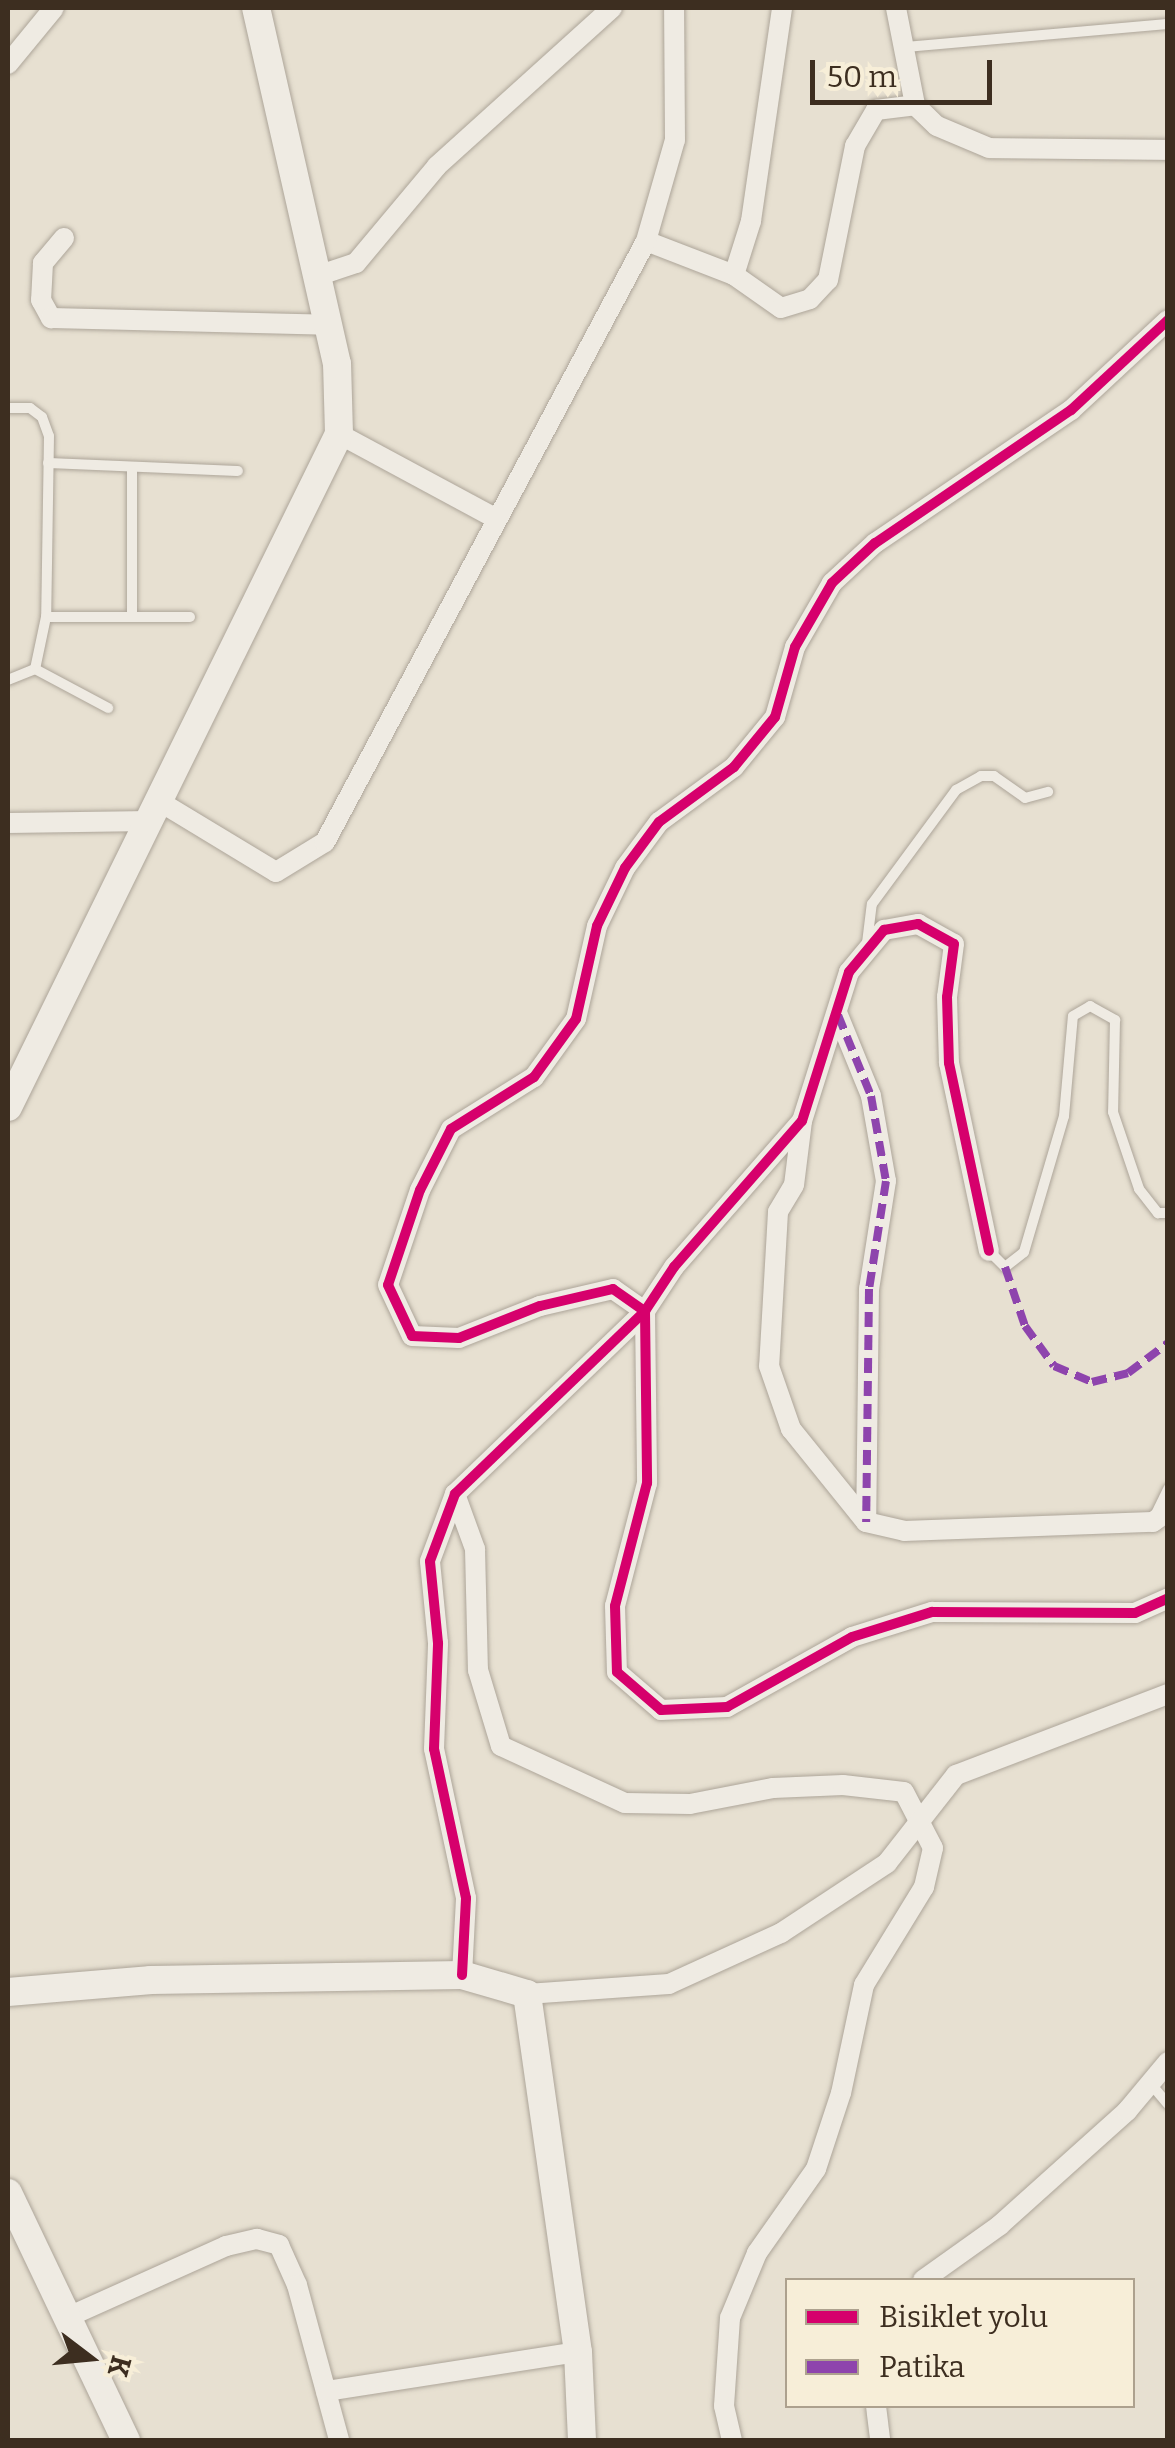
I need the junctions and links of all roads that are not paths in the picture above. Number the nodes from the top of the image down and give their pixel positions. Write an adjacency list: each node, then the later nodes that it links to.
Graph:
1 (54, 8): 9 (street)
2 (256, 8): 15 (street)
3 (612, 8): 15 (street)
4 (674, 8): 13 (street)
5 (782, 8): 14 (street)
6 (896, 8): 8 (street)
7 (1168, 24): 8 (lane)
8 (903, 47): 10 (street)
9 (8, 64)
10 (915, 106): 11 (street); 14 (street)
11 (1168, 150)
12 (64, 238): 17 (street)
13 (646, 241): 14 (street); 23 (street)
14 (734, 275)
15 (318, 276): 17 (street)
16 (1168, 320): 39 (street)
17 (328, 325): 19 (street)
18 (8, 408): 20 (lane)
19 (339, 434): 23 (street); 31 (street)
20 (48, 463): 21 (lane); 26 (lane)
21 (132, 470): 22 (lane); 25 (lane)
22 (238, 471)
23 (497, 519): 31 (street)
24 (190, 616): 25 (lane)
25 (132, 617): 26 (lane)
26 (46, 618): 27 (lane)
27 (35, 669): 28 (lane); 29 (lane)
28 (8, 680)
29 (108, 708)
30 (1048, 792): 33 (lane)
31 (156, 812): 32 (street); 35 (street)
32 (8, 823)
33 (866, 952): 34 (street); 38 (street)
34 (838, 1015): 36 (street); 43 (street)
35 (8, 1107)
36 (802, 1121): 39 (street); 43 (street)
37 (1168, 1213): 38 (lane)
38 (989, 1252)
39 (646, 1311): 41 (street); 44 (street)
40 (1168, 1490): 42 (lane)
41 (456, 1494): 46 (street); 47 (street)
42 (1160, 1517): 43 (street)
43 (866, 1522)
44 (1168, 1598)
45 (1168, 1694): 46 (street)
46 (922, 1818): 49 (street); 62 (street)
47 (462, 1975): 48 (street); 49 (street)
48 (8, 1992)
49 (528, 1994): 56 (street)
50 (1168, 2062): 51 (street)
51 (1150, 2083): 52 (lane); 54 (street)
52 (1168, 2104)
53 (8, 2193): 55 (street)
54 (927, 2278)
55 (68, 2317): 57 (street); 59 (street)
56 (578, 2352): 57 (street); 61 (street)
57 (326, 2390): 60 (street)
58 (876, 2408): 63 (street)
59 (126, 2440)
60 (339, 2440)
61 (582, 2440)
62 (732, 2440)
63 (880, 2440)

